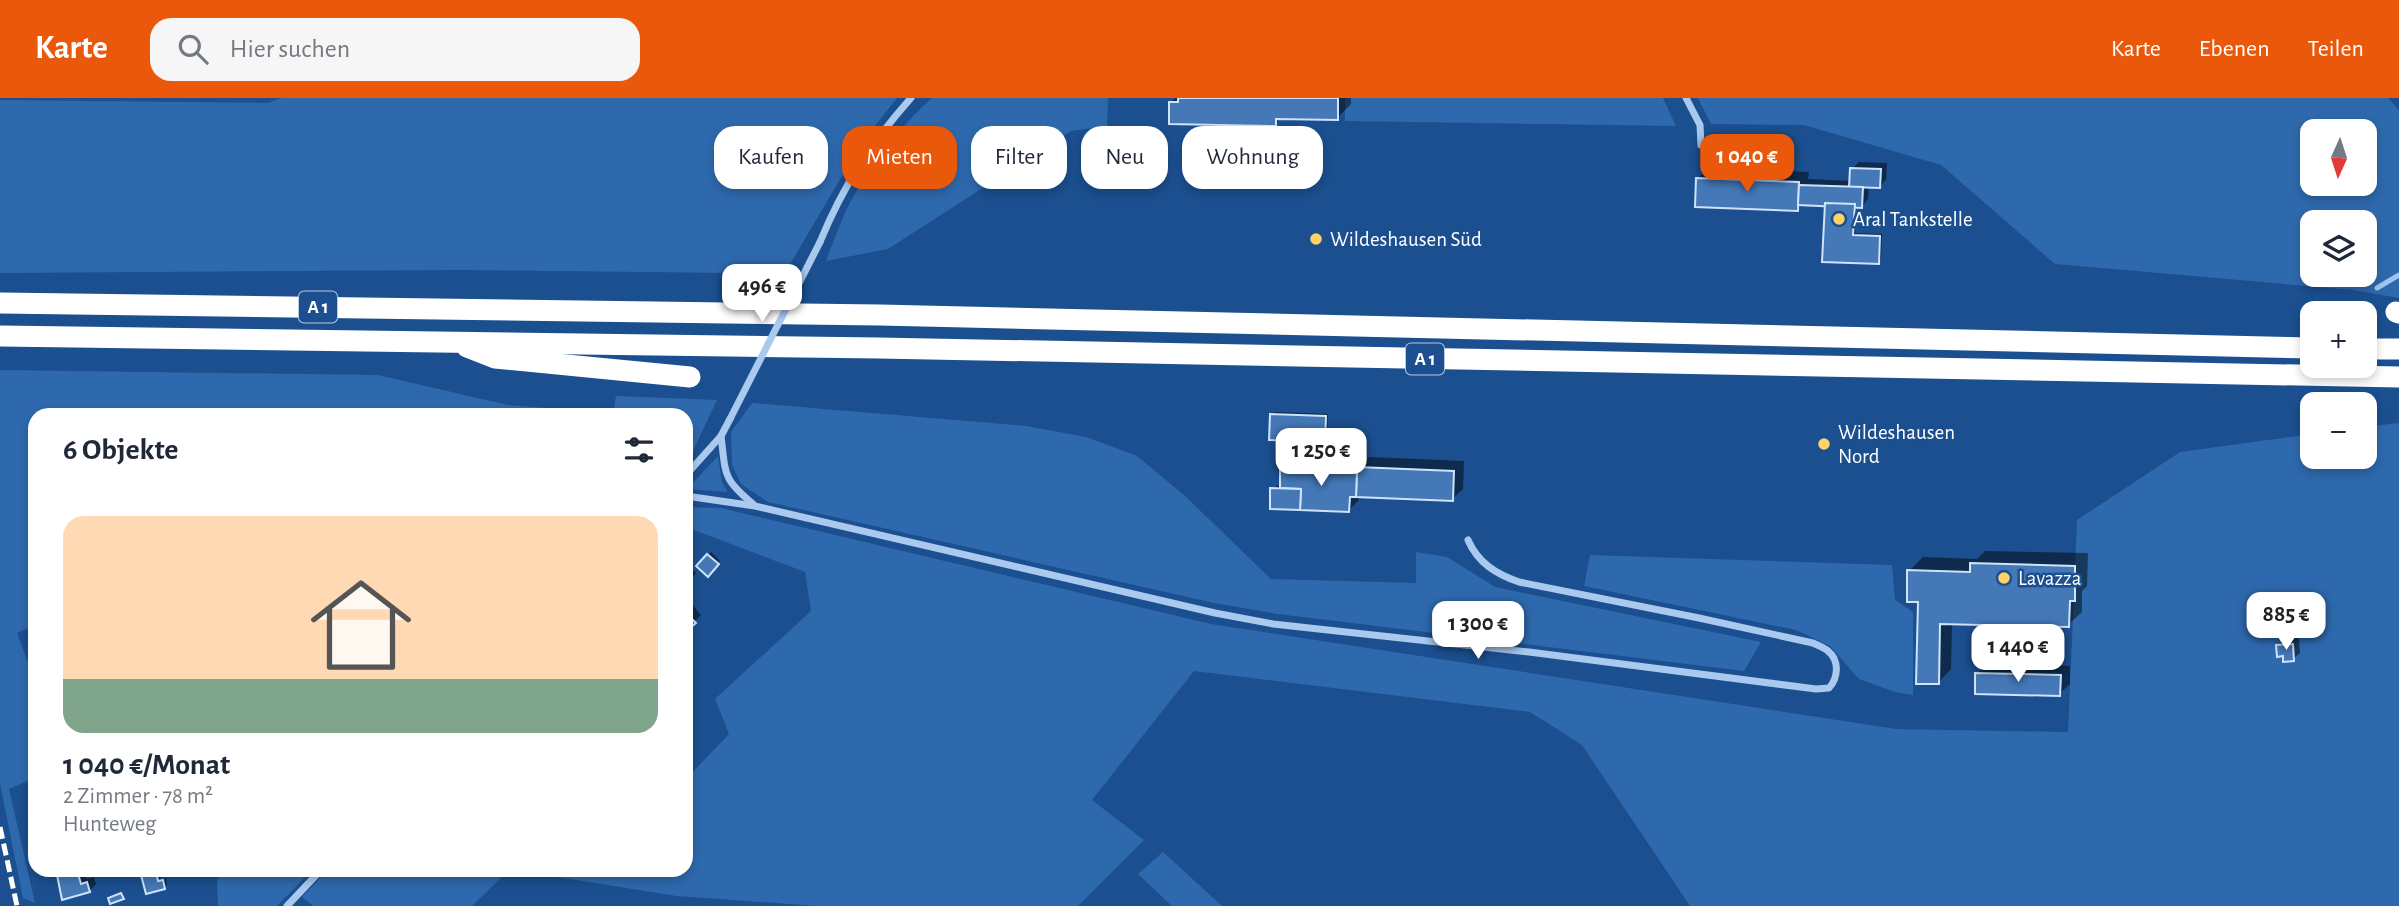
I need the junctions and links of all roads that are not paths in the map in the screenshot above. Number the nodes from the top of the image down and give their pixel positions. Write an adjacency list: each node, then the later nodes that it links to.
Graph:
1 (911, 98): 12 (street, bridge)
2 (1686, 98): 3 (street)
3 (1701, 145)
4 (0, 303): 7 (highway, A 1)
5 (0, 336): 6 (highway, A 1)
6 (452, 341): 10 (highway); 11 (highway, A 1)
7 (2300, 348)
8 (2377, 349): 9 (highway)
9 (2399, 349)
10 (690, 377)
11 (2399, 377)
12 (721, 436): 13 (street); 15 (street)
13 (693, 467)
14 (693, 496): 15 (street)
15 (755, 506): 16 (street)
16 (1468, 540)
17 (314, 877): 18 (street)
18 (287, 906)

